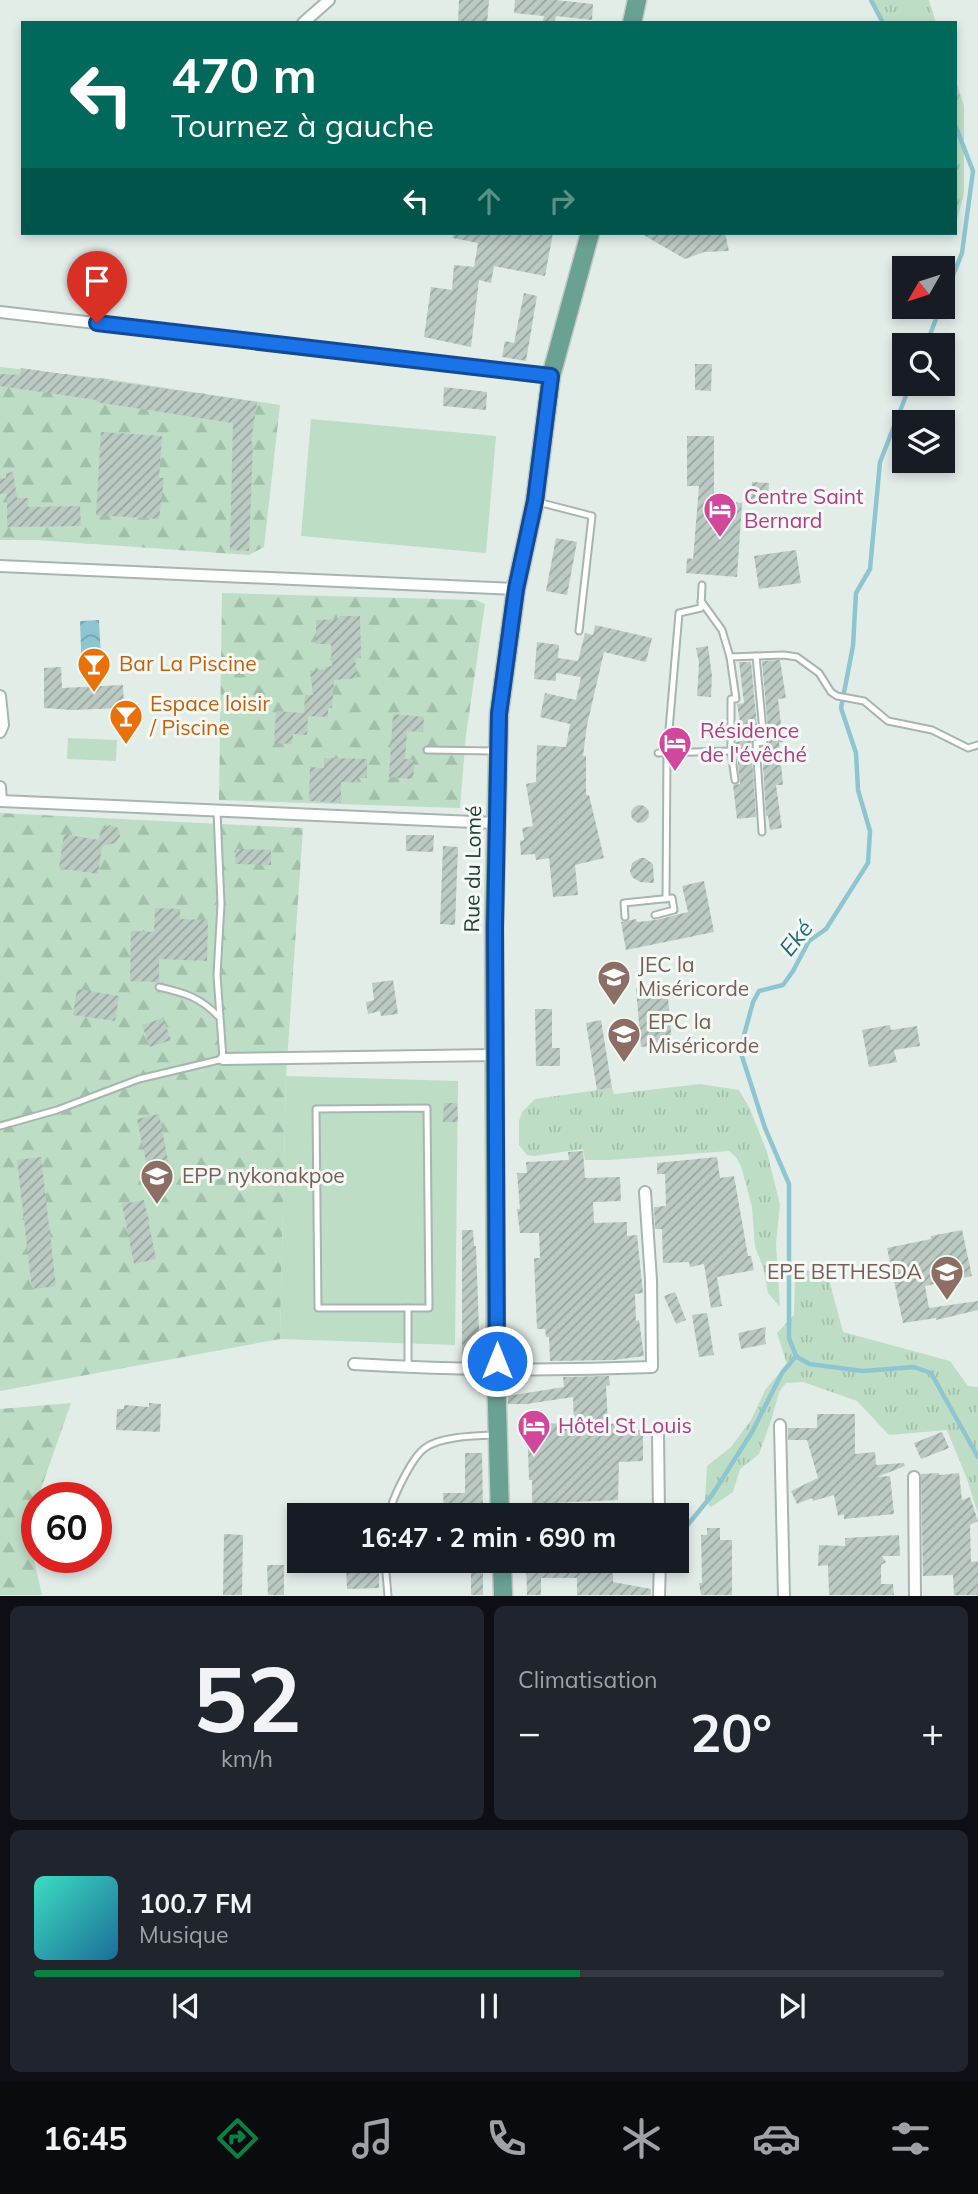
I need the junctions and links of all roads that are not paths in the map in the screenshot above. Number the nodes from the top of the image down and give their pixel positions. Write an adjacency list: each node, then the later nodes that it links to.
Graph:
1 (329, 0): 3 (street)
2 (637, 0): 4 (main road)
3 (305, 21)
4 (632, 21)
5 (589, 235): 7 (main road, Rue du Lomé)
6 (0, 312): 7 (street)
7 (551, 376): 8 (main road, Rue du Lomé)
8 (535, 501): 11 (main road, Rue du Lomé); 13 (lane)
9 (0, 566): 11 (street)
10 (702, 585): 12 (lane)
11 (516, 589): 20 (main road, Rue du Lomé)
12 (701, 601): 15 (lane); 23 (lane)
13 (579, 631)
14 (756, 656): 15 (lane); 18 (lane); 28 (lane)
15 (730, 657): 21 (lane)
16 (0, 696): 17 (street)
17 (0, 733)
18 (978, 745)
19 (427, 750): 20 (lane)
20 (499, 751): 27 (main road, Rue du Lomé)
21 (731, 751): 23 (lane); 24 (lane)
22 (657, 753): 23 (lane)
23 (667, 753): 29 (lane)
24 (735, 780)
25 (0, 787): 26 (street)
26 (217, 811): 27 (street); 33 (lane)
27 (496, 823): 34 (main road, Rue du Lomé)
28 (762, 832)
29 (666, 899): 30 (lane); 31 (lane)
30 (655, 915)
31 (625, 917)
32 (159, 987): 33 (lane)
33 (219, 1017): 35 (lane)
34 (495, 1055): 35 (street); 41 (main road, Rue du Lomé)
35 (223, 1059): 36 (lane)
36 (0, 1126)
37 (645, 1192): 41 (street)
38 (408, 1308): 38 (lane); 40 (lane)
39 (354, 1364): 40 (street)
40 (408, 1367): 41 (street)
41 (496, 1369): 44 (main road, Rue du Lomé)
42 (780, 1425): 55 (street)
43 (658, 1432): 48 (street)
44 (498, 1435): 46 (lane); 47 (main road, Rue du Lomé)
45 (914, 1477): 56 (street)
46 (390, 1503)
47 (500, 1503)
48 (659, 1503)
49 (386, 1573): 52 (lane)
50 (502, 1573): 53 (main road)
51 (660, 1573): 54 (street)
52 (388, 1595)
53 (503, 1595)
54 (659, 1595)
55 (784, 1595)
56 (915, 1595)

